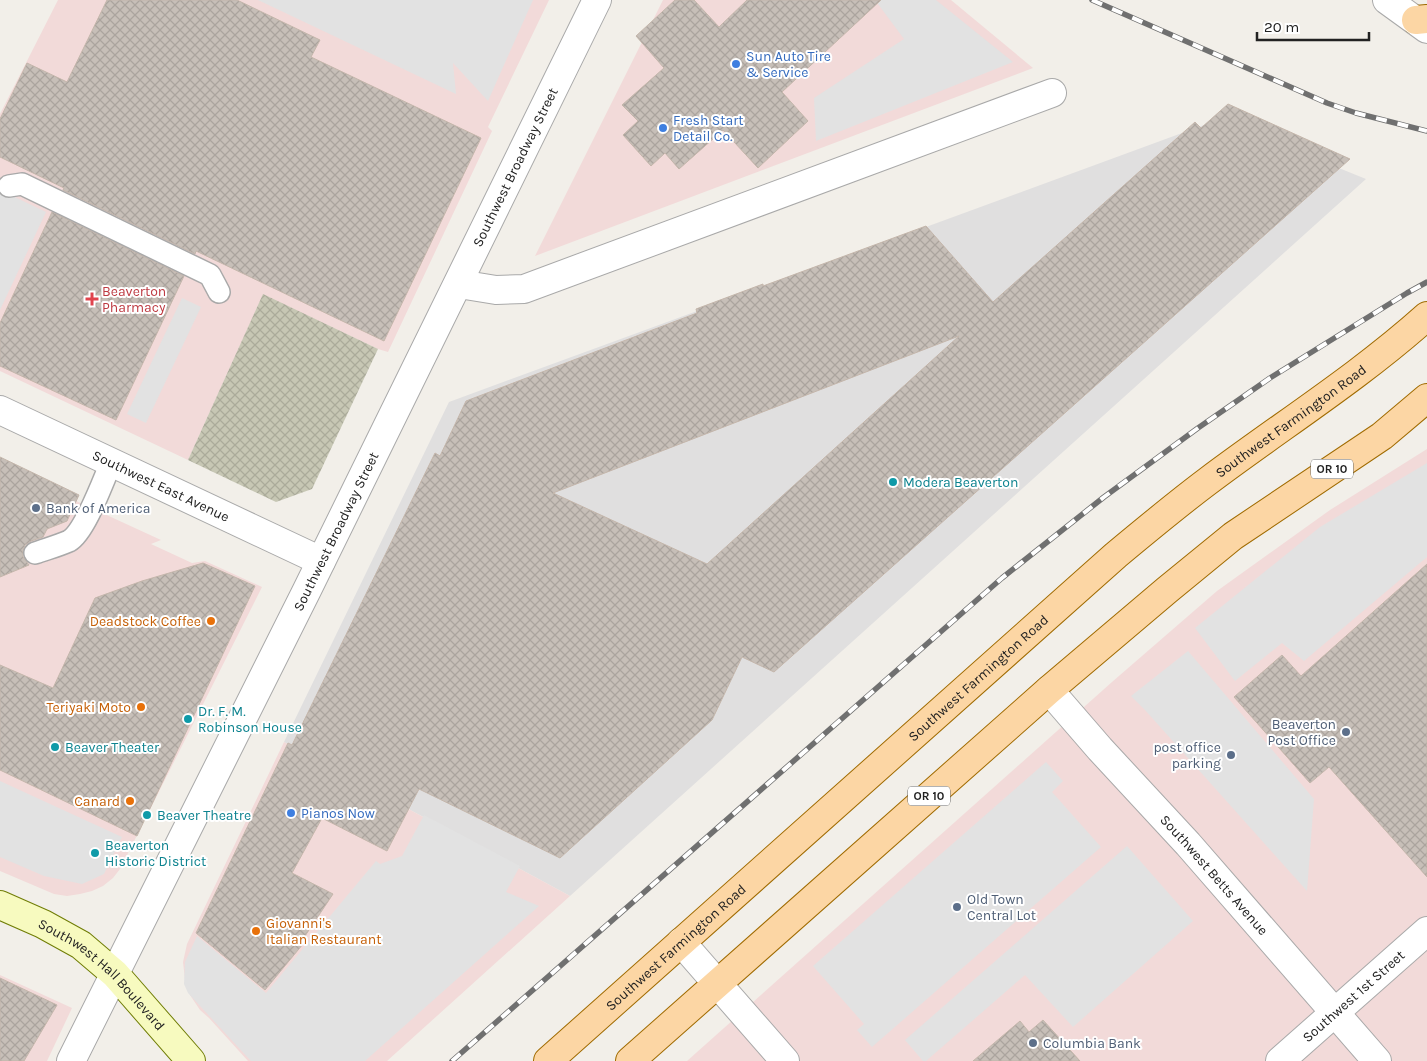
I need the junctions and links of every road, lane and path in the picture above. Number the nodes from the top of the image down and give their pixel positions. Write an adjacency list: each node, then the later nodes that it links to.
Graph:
1 (597, 0): 6 (street, Southwest Broadway Street)
2 (1387, 0): 3 (street)
3 (1423, 23)
4 (1052, 93): 6 (street)
5 (9, 186): 7 (lane)
6 (458, 284): 13 (street, Southwest Broadway Street)
7 (219, 292)
8 (1427, 316): 17 (main road, Southwest Farmington Road)
9 (1427, 398): 14 (main road, OR 10)
10 (0, 410): 11 (street, Southwest East Avenue)
11 (111, 463): 12 (lane); 13 (street, Southwest East Avenue)
12 (36, 553)
13 (321, 561): 18 (street, Southwest Broadway Street)
14 (1049, 690): 19 (main road, OR 10); 20 (street, Southwest Betts Avenue)
15 (0, 905): 18 (main road, Southwest Hall Boulevard)
16 (1427, 931): 20 (street, Southwest 1st Street)
17 (681, 942): 19 (street); 23 (main road, Southwest Farmington Road)
18 (115, 974): 21 (street, Southwest Broadway Street); 22 (main road, Southwest Hall Boulevard)
19 (717, 983): 24 (main road, OR 10); 25 (street)
20 (1334, 1013): 26 (street, Southwest 1st Street); 27 (street, Southwest Betts Avenue)
21 (71, 1061)
22 (191, 1061)
23 (548, 1061)
24 (630, 1061)
25 (785, 1061)
26 (1280, 1061)
27 (1377, 1061)

